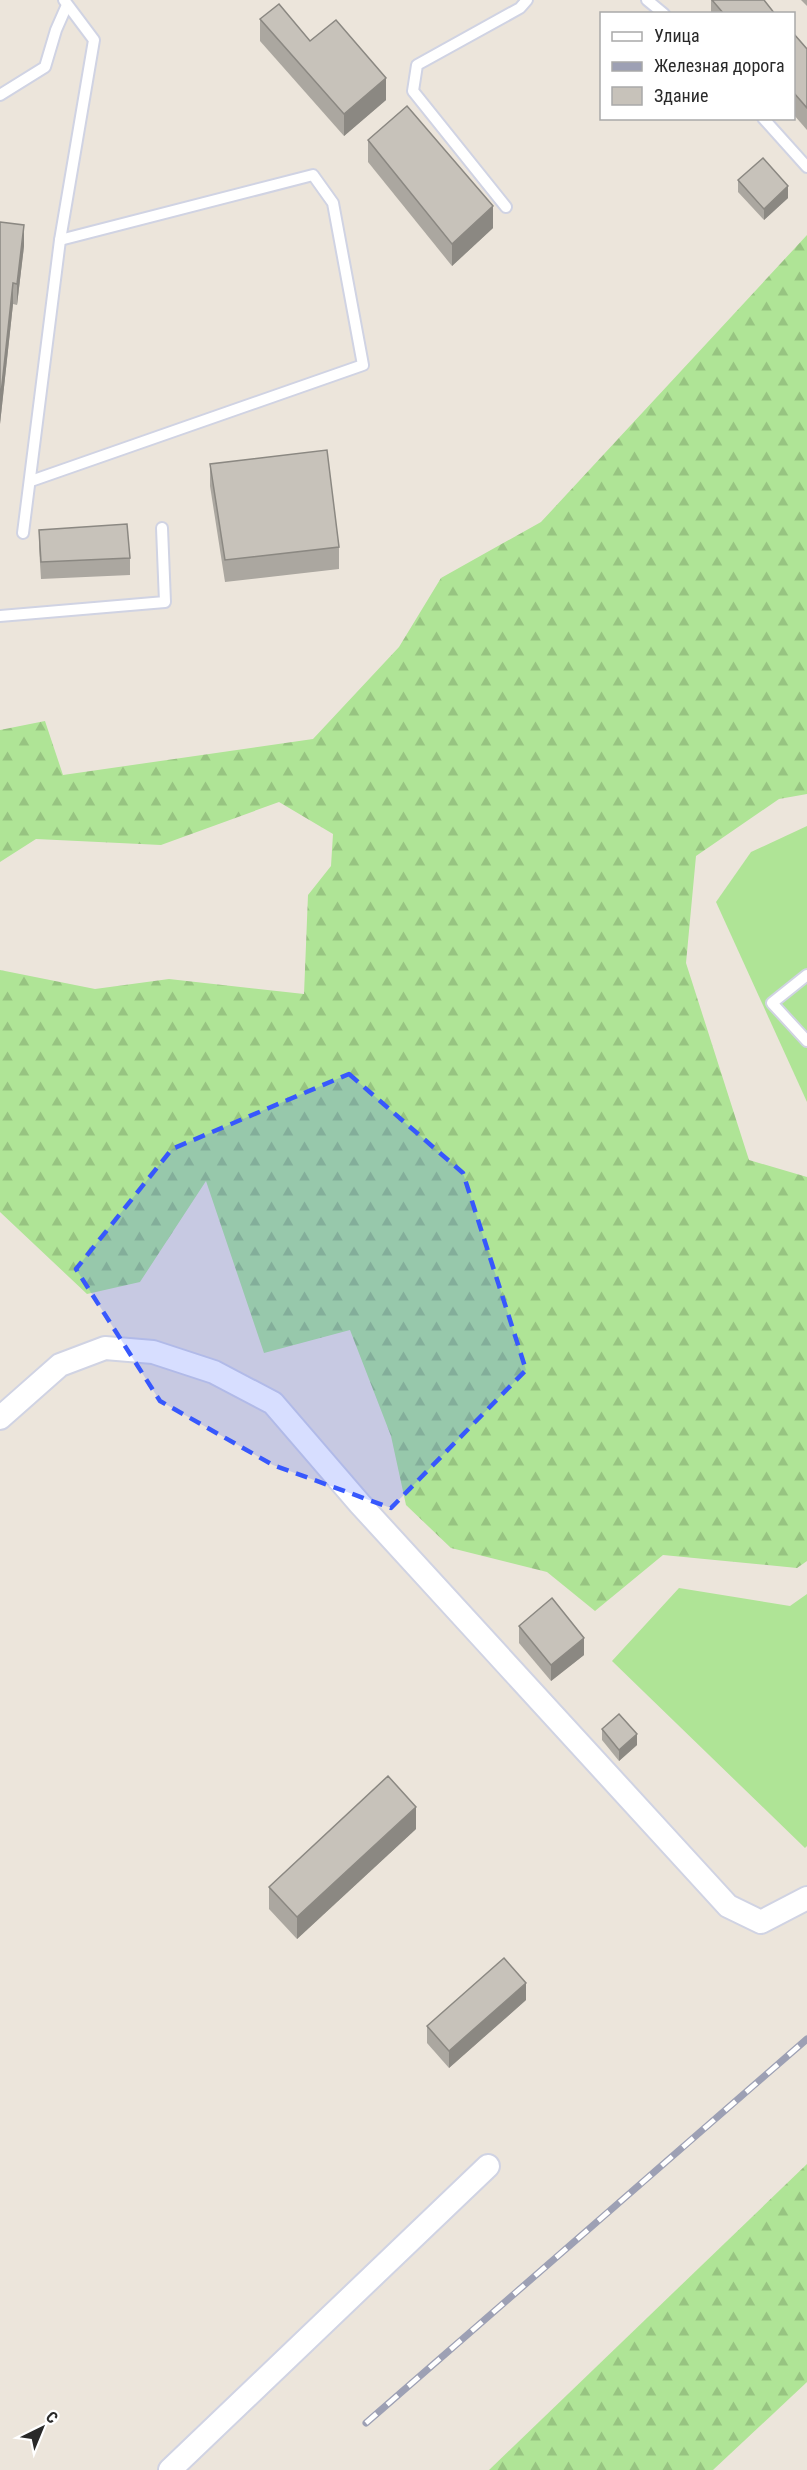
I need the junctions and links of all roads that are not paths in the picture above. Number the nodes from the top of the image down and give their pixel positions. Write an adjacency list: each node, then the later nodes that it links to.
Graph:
1 (527, 0): 8 (lane)
2 (647, 0): 4 (lane)
3 (65, 3): 5 (lane); 9 (lane)
4 (662, 12)
5 (0, 95)
6 (765, 120): 7 (lane)
7 (807, 166)
8 (506, 207)
9 (60, 240): 10 (lane); 10 (lane)
10 (31, 481): 12 (lane)
11 (162, 528): 13 (lane)
12 (23, 533)
13 (0, 616)
14 (807, 975): 15 (lane)
15 (807, 1041)
16 (0, 1418): 17 (street)
17 (807, 1898)
18 (488, 2166): 19 (street)
19 (170, 2470)

